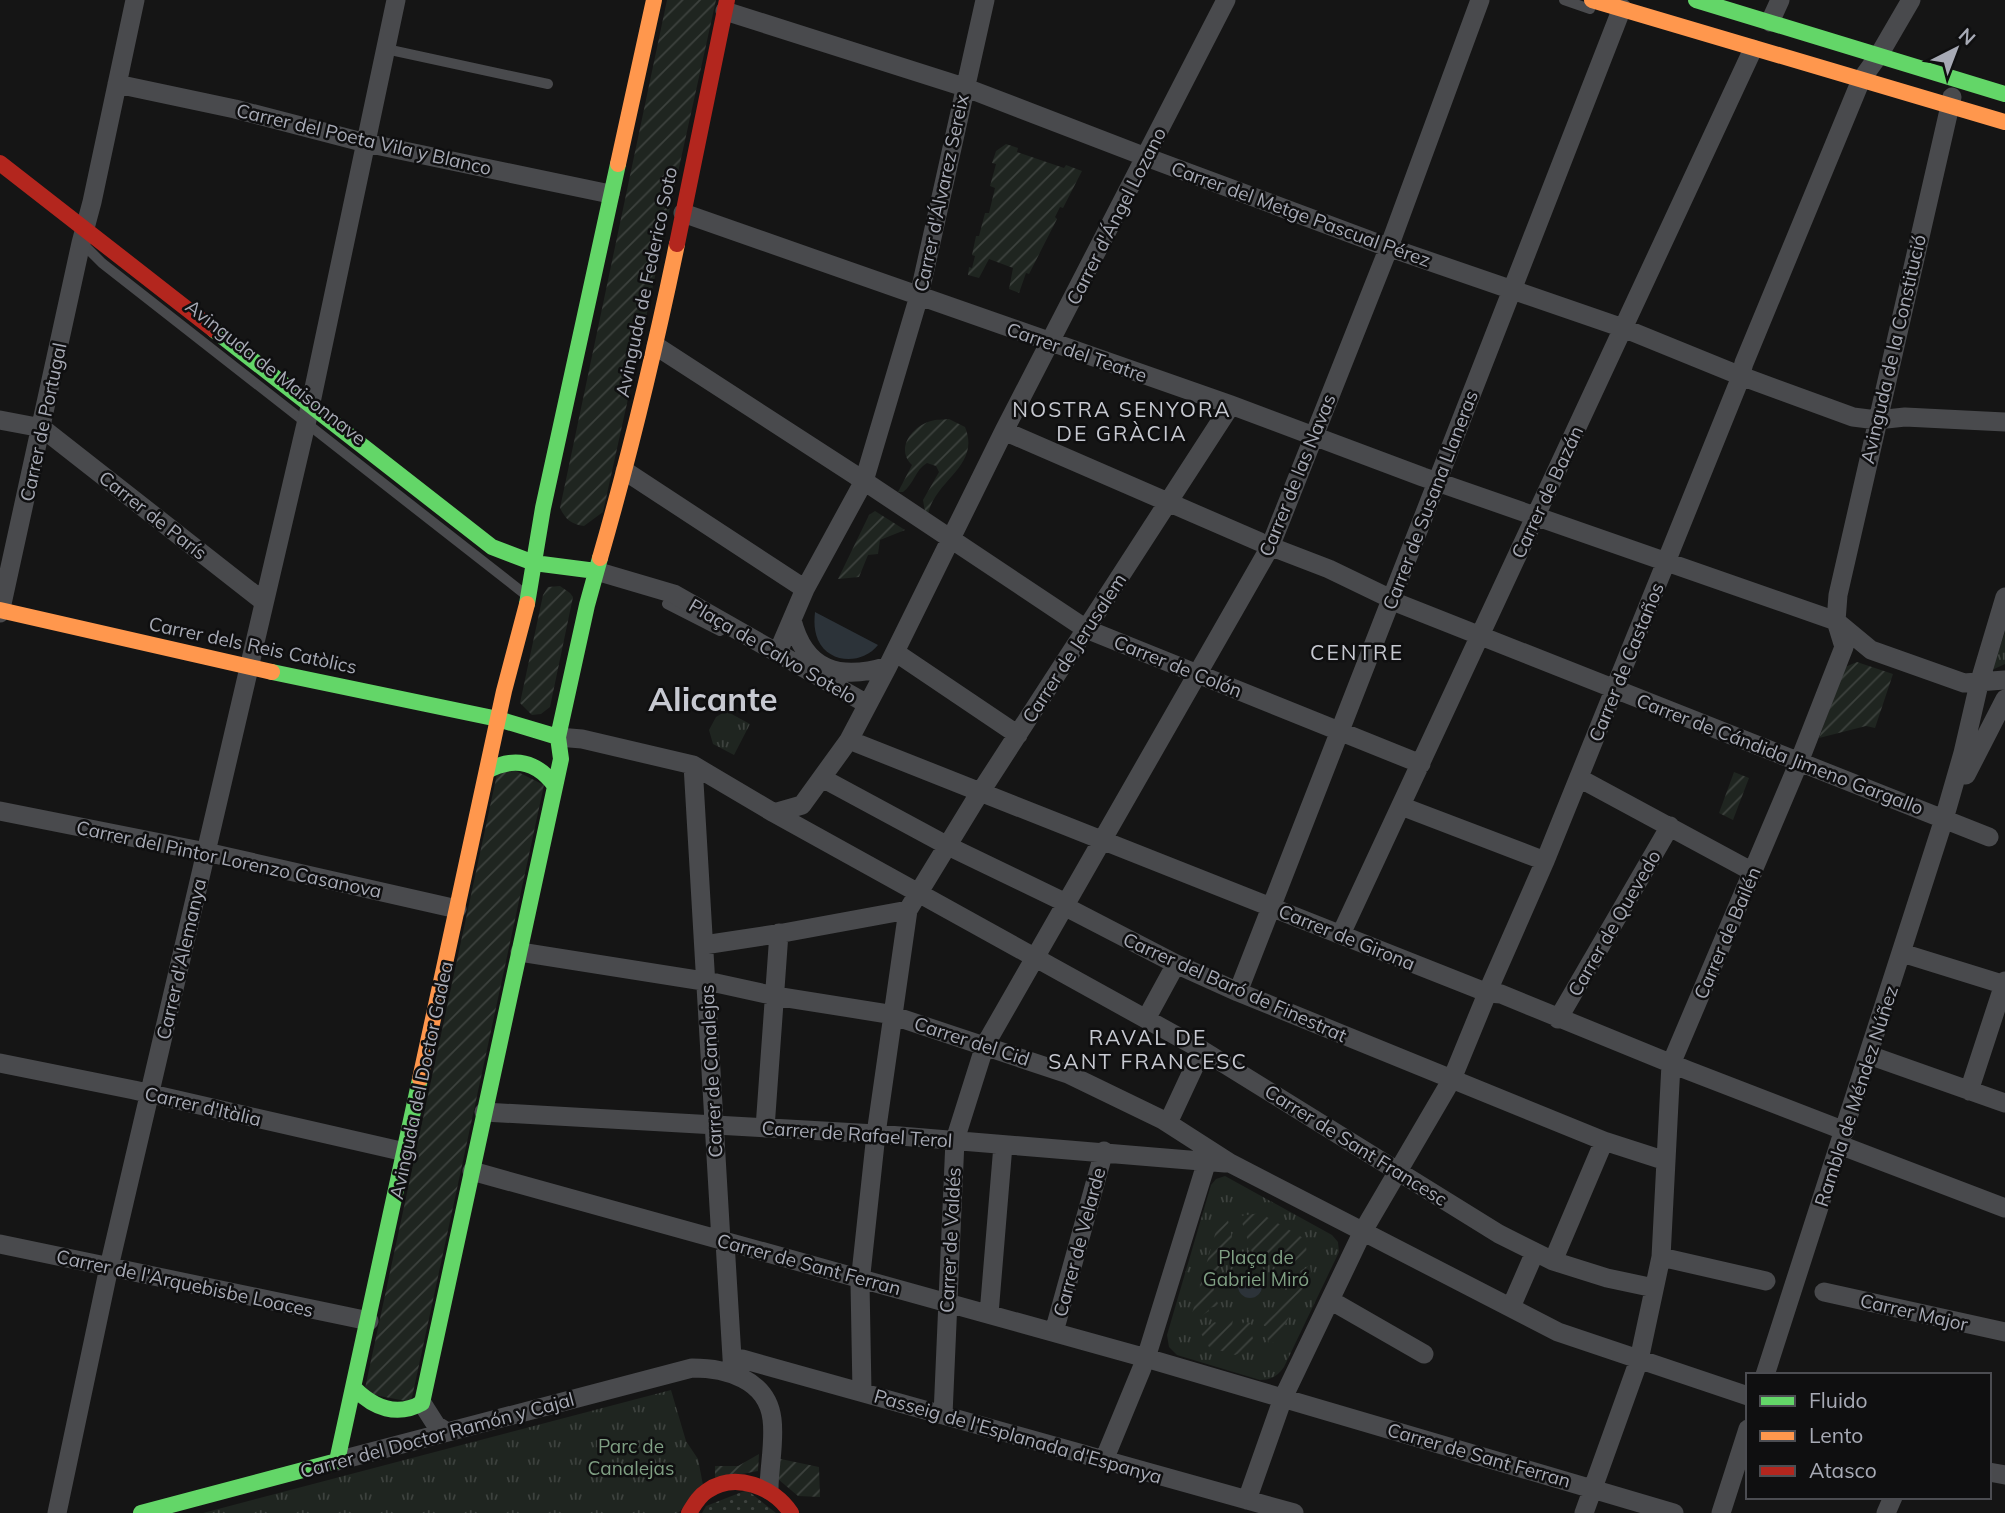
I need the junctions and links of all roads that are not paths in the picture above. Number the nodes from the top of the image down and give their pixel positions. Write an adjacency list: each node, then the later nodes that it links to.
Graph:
1 (135, 0): 20 (street, Carrer de Portugal)
2 (396, 0): 15 (street, Carrer d'Alemanya)
3 (654, 0): 29 (street)
4 (985, 0): 22 (street, Carrer d'Álvarez Sereix)
5 (1226, 0): 27 (street, Carrer d'Ángel Lozano)
6 (1480, 0): 32 (street, Carrer de las Navas)
7 (1564, 0): 13 (lane)
8 (1592, 0): 13 (street)
9 (1696, 0): 14 (street)
10 (1780, 0): 14 (street)
11 (1911, 0): 17 (street, Carrer de Castaños)
12 (726, 6): 22 (street, Carrer del Metge Pascual Pérez); 30 (street, Avinguda de Federico Soto)
13 (1622, 8): 16 (street); 33 (street, Carrer de Susana Llaneras)
14 (1770, 22): 17 (street)
15 (386, 49): 21 (lane); 26 (street, Carrer d'Alemanya)
16 (1753, 49): 18 (street); 35 (street, Carrer de Bazán)
17 (1879, 55): 18 (street, Carrer de Castaños); 19 (street)
18 (1861, 80): 24 (street); 38 (street, Carrer de Castaños)
19 (1958, 80): 23 (street); 24 (street, Avinguda de la Constitució)
20 (117, 83): 26 (street, Carrer del Poeta Vila y Blanco); 31 (street, Carrer de Portugal)
21 (548, 84)
22 (964, 87): 27 (street, Carrer del Metge Pascual Pérez); 34 (street, Carrer d'Álvarez Sereix)
23 (2005, 94)
24 (1949, 105): 25 (street); 42 (street, Avinguda de la Constitució)
25 (2005, 122)
26 (366, 143): 29 (street, Carrer del Poeta Vila y Blanco); 40 (street, Carrer d'Alemanya)
27 (1146, 157): 32 (street, Carrer del Metge Pascual Pérez); 36 (street, Carrer d'Ángel Lozano)
28 (0, 163): 31 (street, Avinguda de Maisonnave)
29 (610, 194): 54 (street)
30 (683, 213): 34 (street, Carrer del Teatre); 37 (street, Avinguda de Federico Soto)
31 (79, 236): 40 (street, Avinguda de Maisonnave); 44 (street, Carrer de Portugal)
32 (1389, 247): 33 (street, Carrer del Metge Pascual Pérez); 46 (street, Carrer de las Navas)
33 (1512, 291): 35 (street, Carrer del Metge Pascual Pérez); 49 (street, Carrer de Susana Llaneras)
34 (919, 296): 36 (street, Carrer del Teatre); 48 (street, Carrer d'Álvarez Sereix)
35 (1623, 328): 38 (street, Carrer del Metge Pascual Pérez); 51 (street, Carrer de Bazán)
36 (1050, 343): 39 (street, Carrer del Teatre); 45 (street, Carrer d'Ángel Lozano)
37 (656, 346): 47 (street, Avinguda de Federico Soto); 48 (street)
38 (1741, 376): 42 (street, Carrer del Metge Pascual Pérez); 53 (street, Carrer de Castaños)
39 (1231, 405): 46 (street, Carrer del Teatre); 50 (street, Carrer de Jerusalem)
40 (308, 414): 54 (street, Avinguda de Maisonnave); 57 (lane, Avinguda de Maisonnave); 59 (street, Carrer d'Alemanya)
41 (0, 420): 44 (street)
42 (1877, 420): 43 (street, Carrer del Metge Pascual Pérez); 63 (street, Avinguda de la Constitució)
43 (2005, 422)
44 (42, 428): 59 (street, Carrer de París); 61 (street, Carrer de Portugal)
45 (1004, 431): 50 (street, Carrer de Cándida Jimeno Gargallo); 52 (street, Carrer d'Ángel Lozano)
46 (1315, 436): 49 (street, Carrer del Teatre); 70 (street, Carrer de las Navas)
47 (625, 471): 55 (street, Avinguda de Federico Soto); 56 (street)
48 (864, 481): 52 (street, Carrer de Colón); 56 (street, Carrer d'Álvarez Sereix)
49 (1438, 482): 51 (street, Carrer del Teatre); 77 (street, Carrer de Susana Llaneras)
50 (1169, 502): 64 (street, Carrer de Jerusalem); 65 (street, Carrer de Cándida Jimeno Gargallo)
51 (1536, 516): 53 (street, Carrer del Teatre); 65 (street, Carrer de Bazán)
52 (950, 540): 64 (street, Carrer de Colón); 68 (street, Carrer d'Ángel Lozano)
53 (1668, 562): 63 (street, Carrer del Teatre); 73 (street, Carrer de Castaños)
54 (534, 564): 55 (street, Plaça de Calvo Sotelo); 57 (street)
55 (596, 571): 66 (street, Plaça de Calvo Sotelo); 79 (street)
56 (805, 589): 62 (street, Carrer d'Álvarez Sereix)
57 (528, 597): 76 (street)
58 (2005, 597): 72 (street, Rambla de Méndez Núñez)
59 (264, 602): 69 (street, Carrer d'Alemanya)
60 (667, 604): 66 (lane)
61 (0, 611): 69 (street, Carrer dels Reis Catòlics)
62 (792, 620): 67 (street, Carrer d'Álvarez Sereix); 68 (street)
63 (1836, 621): 72 (street); 81 (street, Carrer de Bailén)
64 (1086, 629): 70 (street, Carrer de Colón); 78 (street, Carrer de Jerusalem)
65 (1480, 636): 73 (street, Carrer de Cándida Jimeno Gargallo); 82 (street, Carrer de Bazán)
66 (751, 638): 67 (street, Plaça de Calvo Sotelo)
67 (778, 652): 75 (street, Plaça de Calvo Sotelo)
68 (892, 659): 75 (street, Carrer d'Ángel Lozano); 78 (street)
69 (250, 667): 76 (street, Carrer dels Reis Catòlics); 97 (street, Carrer d'Alemanya)
70 (1198, 674): 77 (street, Carrer de Colón); 94 (street, Carrer de las Navas)
71 (2005, 680): 72 (street)
72 (1979, 684): 92 (street, Rambla de Méndez Núñez)
73 (1615, 690): 81 (street, Carrer de Cándida Jimeno Gargallo); 86 (street, Carrer de Castaños)
74 (2005, 699): 92 (street, Rambla de Méndez Núñez)
75 (867, 704): 80 (street, Plaça de Calvo Sotelo)
76 (498, 719): 79 (street); 84 (street, Avinguda del Doctor Gadea)
77 (1340, 732): 82 (street, Carrer de Colón); 102 (street, Carrer de Susana Llaneras)
78 (1018, 735): 88 (street, Carrer de Jerusalem)
79 (558, 737): 83 (street); 87 (street)
80 (849, 740): 85 (street, Plaça de Calvo Sotelo); 88 (street, Carrer de Girona)
81 (1799, 762): 92 (street, Carrer de Cándida Jimeno Gargallo); 99 (street, Carrer de Bailén)
82 (1421, 764): 89 (street, Carrer de Bazán)
83 (693, 765): 91 (street); 107 (street, Carrer de Canalejas)
84 (487, 771): 87 (street); 103 (street, Avinguda del Doctor Gadea)
85 (822, 778): 91 (street, Plaça de Calvo Sotelo); 96 (street, Carrer del Baró de Finestrat)
86 (1578, 778): 93 (street); 98 (street, Carrer de Castaños)
87 (555, 786): 108 (street)
88 (981, 792): 94 (street, Carrer de Girona); 96 (street, Carrer de Jerusalem)
89 (1401, 806): 98 (street); 106 (street, Carrer de Bazán)
90 (0, 811): 97 (street, Carrer del Pintor Lorenzo Casanova)
91 (774, 813): 100 (street, Carrer de Sant Francesc)
92 (1944, 818): 95 (street, Carrer de Cándida Jimeno Gargallo); 109 (street, Rambla de Méndez Núñez)
93 (1670, 826): 99 (street); 119 (street, Carrer de Quevedo)
94 (1102, 840): 101 (street, Carrer de las Navas); 102 (street, Carrer de Girona)
95 (1998, 840)
96 (948, 846): 100 (street, Carrer de Jerusalem); 101 (street, Carrer del Baró de Finestrat)
97 (206, 852): 103 (street, Carrer del Pintor Lorenzo Casanova); 127 (street, Carrer d'Alemanya)
98 (1545, 861): 115 (street, Carrer de Castaños)
99 (1753, 872): 124 (street, Carrer de Bailén)
100 (918, 892): 104 (street, Carrer de Jerusalem); 110 (street, Carrer de Sant Francesc)
101 (1064, 906): 110 (street, Carrer de las Navas); 111 (street, Carrer del Baró de Finestrat)
102 (1271, 907): 106 (street, Carrer de Girona); 114 (street, Carrer de Susana Llaneras)
103 (457, 909): 139 (street, Avinguda del Doctor Gadea)
104 (908, 911): 105 (street); 117 (street, Carrer de Jerusalem)
105 (779, 933): 107 (street); 116 (street)
106 (1341, 934): 115 (street, Carrer de Girona)
107 (704, 945): 112 (street, Carrer de Canalejas)
108 (520, 952): 112 (street, Carrer del Cid); 129 (street)
109 (1902, 953): 113 (street); 122 (street, Rambla de Méndez Núñez)
110 (1035, 958): 118 (street, Carrer de Sant Francesc); 120 (street, Carrer de Valdés)
111 (1176, 964): 114 (street, Carrer del Baró de Finestrat); 118 (street)
112 (706, 982): 116 (street, Carrer del Cid); 131 (street, Carrer de Canalejas)
113 (2005, 984): 126 (street)
114 (1238, 992): 125 (street, Carrer del Baró de Finestrat)
115 (1488, 993): 119 (street, Carrer de Girona); 125 (street, Carrer de Castaños)
116 (775, 996): 117 (street, Carrer del Cid); 132 (street)
117 (892, 1016): 120 (street, Carrer del Cid); 133 (street, Carrer de Jerusalem)
118 (1146, 1019): 121 (street, Carrer de Sant Francesc)
119 (1558, 1019): 124 (street, Carrer de Girona)
120 (985, 1045): 130 (street, Carrer del Cid); 135 (street, Carrer de Valdés)
121 (1202, 1050): 130 (street); 144 (street, Carrer de Sant Francesc)
122 (1869, 1055): 126 (street); 134 (street, Rambla de Méndez Núñez)
123 (0, 1063): 127 (street, Carrer d'Itàlia)
124 (1671, 1064): 134 (street, Carrer de Girona); 141 (street, Carrer de Bailén)
125 (1452, 1079): 136 (street, Carrer del Baró de Finestrat); 144 (street, Carrer de Castaños)
126 (1969, 1091): 128 (street)
127 (150, 1094): 139 (street, Carrer d'Itàlia); 152 (street, Carrer d'Alemanya)
128 (2005, 1103)
129 (484, 1112): 131 (street, Carrer de Rafael Terol); 143 (street)
130 (1168, 1123): 142 (street, Carrer del Cid)
131 (714, 1126): 132 (street, Carrer de Rafael Terol); 147 (street, Carrer de Canalejas)
132 (765, 1128): 133 (street, Carrer de Rafael Terol)
133 (876, 1134): 135 (street, Carrer de Rafael Terol); 153 (street, Carrer de Jerusalem)
134 (1843, 1138): 145 (street, Carrer de Girona); 168 (street, Rambla de Méndez Núñez)
135 (955, 1140): 137 (street, Carrer de Rafael Terol); 158 (street, Carrer de Valdés)
136 (1604, 1141): 141 (street, Carrer del Baró de Finestrat); 151 (street)
137 (1003, 1145): 138 (street, Carrer de Rafael Terol); 160 (street)
138 (1104, 1151): 140 (street, Carrer de Rafael Terol); 162 (street, Carrer de Velarde)
139 (405, 1152): 161 (street, Avinguda del Doctor Gadea)
140 (1207, 1161): 142 (street, Carrer de Rafael Terol); 166 (street)
141 (1666, 1161): 150 (street, Carrer de Bailén)
142 (1230, 1163): 146 (street)
143 (472, 1171): 147 (street, Carrer de Sant Ferran); 173 (street)
144 (1398, 1171): 146 (street, Carrer de Castaños); 149 (street, Carrer de Sant Francesc)
145 (2005, 1208)
146 (1363, 1231): 157 (street); 159 (street)
147 (721, 1241): 153 (street, Carrer de Sant Ferran); 167 (street, Carrer de Canalejas)
148 (0, 1244): 152 (street, Carrer de l'Arquebisbe Loaces)
149 (1535, 1252): 151 (street, Carrer de Sant Francesc); 159 (street)
150 (1661, 1257): 154 (street); 155 (street, Carrer de Bailén)
151 (1553, 1261): 155 (street, Carrer de Sant Francesc)
152 (109, 1267): 161 (street, Carrer de l'Arquebisbe Loaces); 182 (street, Carrer d'Alemanya)
153 (861, 1279): 158 (street, Carrer de Sant Ferran); 170 (street, Carrer de Jerusalem)
154 (1766, 1281)
155 (1654, 1288): 165 (street, Carrer de Bailén)
156 (1824, 1292): 163 (street, Carrer Major)
157 (1330, 1300): 164 (street); 172 (street)
158 (946, 1302): 160 (street, Carrer de Sant Ferran); 174 (street, Carrer de Valdés)
159 (1511, 1307): 165 (street)
160 (989, 1314): 162 (street, Carrer de Sant Ferran)
161 (369, 1321): 169 (street, Avinguda del Doctor Gadea)
162 (1054, 1332): 166 (street, Carrer de Sant Ferran)
163 (2005, 1332)
164 (1424, 1354)
165 (1639, 1360): 171 (street); 179 (street, Carrer de Bailén)
166 (1144, 1362): 172 (street); 177 (street)
167 (738, 1366): 170 (street, Passeig de l'Esplanada d'Espanya); 175 (street, Carrer del Doctor Ramón y Cajal); 180 (street)
168 (1766, 1373)
169 (355, 1389): 173 (street); 178 (street, Avinguda del Doctor Gadea)
170 (862, 1392): 174 (street, Passeig de l'Esplanada d'Espanya)
171 (1746, 1395)
172 (1283, 1398): 179 (street, Carrer de Sant Ferran); 181 (street)
173 (422, 1403): 175 (street)
174 (943, 1415): 177 (street, Passeig de l'Esplanada d'Espanya)
175 (447, 1432): 178 (street, Carrer del Doctor Ramón y Cajal)
176 (1746, 1435): 189 (street)
177 (1104, 1460): 181 (street, Passeig de l'Esplanada d'Espanya)
178 (337, 1461): 183 (street, Carrer del Doctor Ramón y Cajal)
179 (1592, 1489): 187 (street, Carrer de Bailén); 188 (street, Carrer de Sant Ferran)
180 (769, 1490): 184 (street); 185 (street)
181 (1247, 1500): 186 (street, Passeig de l'Esplanada d'Espanya)
182 (57, 1513)
183 (141, 1513)
184 (690, 1513)
185 (791, 1513)
186 (1294, 1513)
187 (1584, 1513)
188 (1674, 1513)
189 (1721, 1513)

